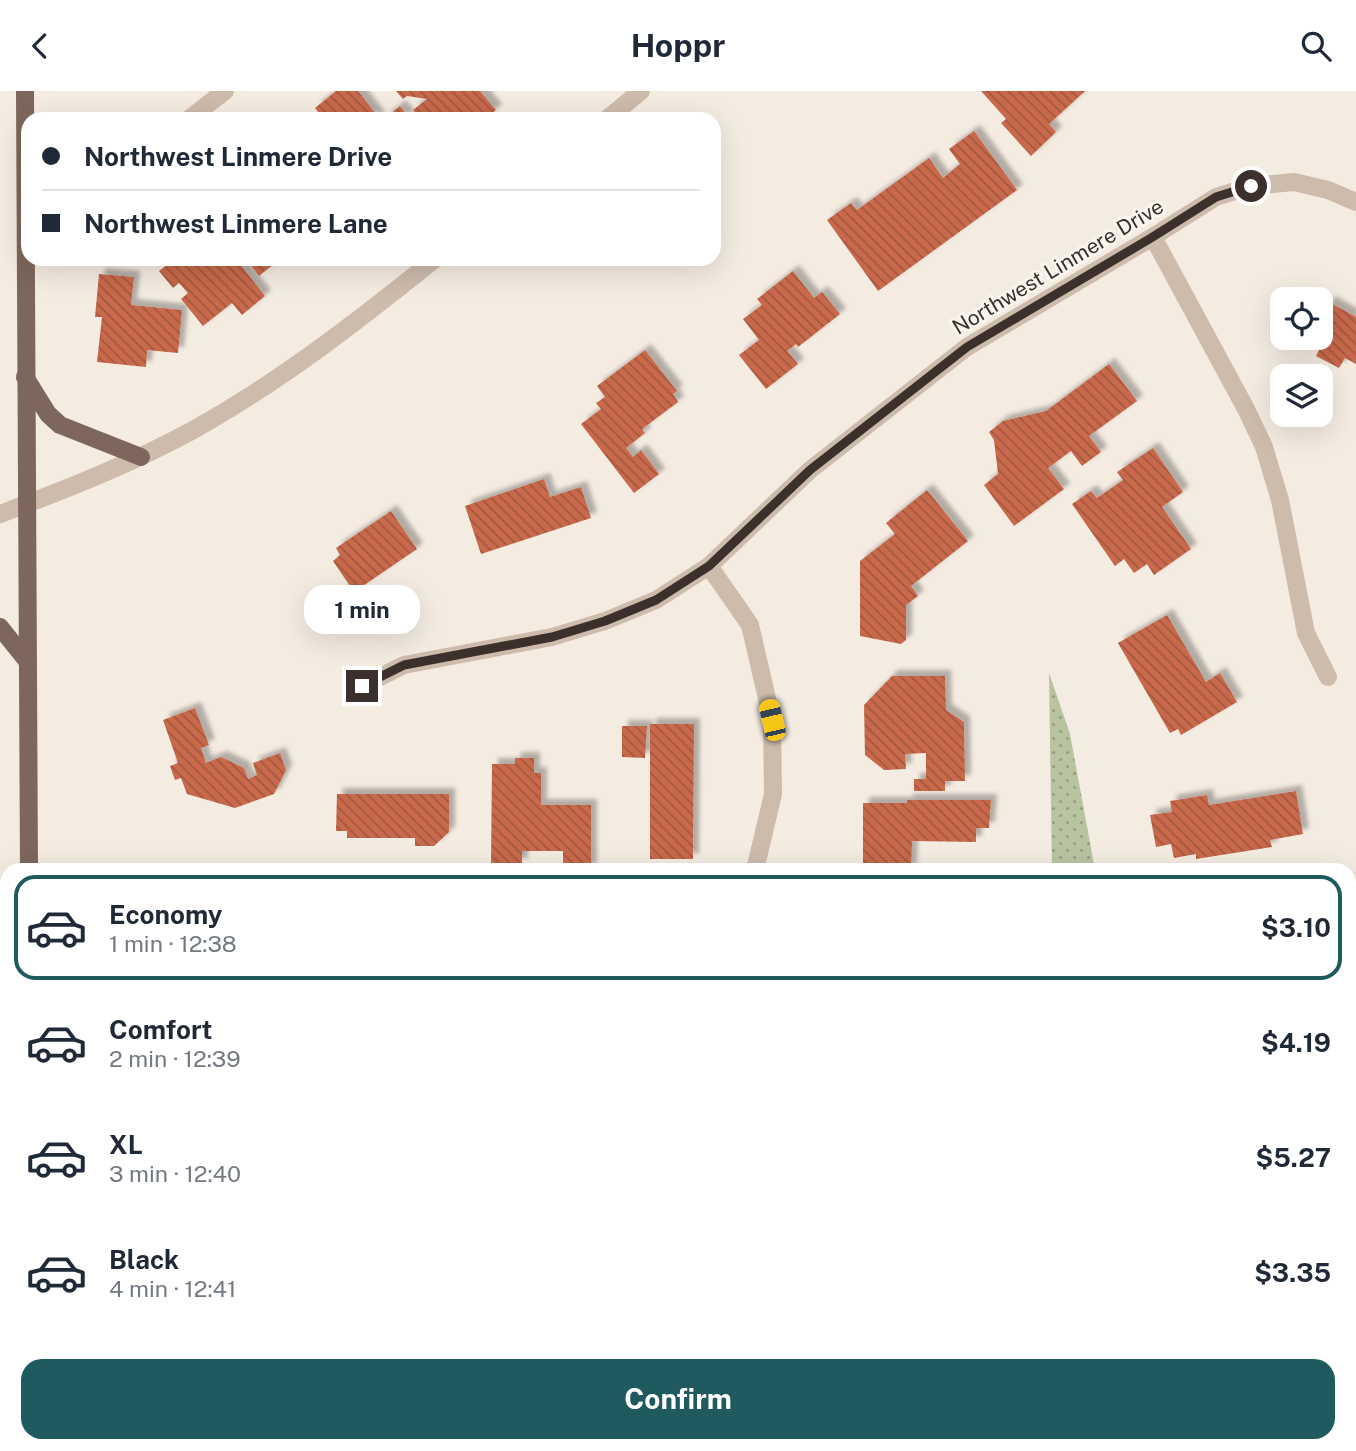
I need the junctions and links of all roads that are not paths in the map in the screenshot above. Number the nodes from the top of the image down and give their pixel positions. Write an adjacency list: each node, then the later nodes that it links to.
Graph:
1 (25, 91): 4 (main road)
2 (641, 91): 6 (street)
3 (223, 92): 5 (street)
4 (26, 112)
5 (198, 112)
6 (616, 112)
7 (1356, 202): 8 (street, Northwest Linmere Drive)
8 (1153, 237): 15 (street, Northwest Linmere Drive); 18 (street)
9 (26, 266): 11 (main road)
10 (426, 266): 12 (street)
11 (25, 376): 12 (main road); 13 (main road)
12 (141, 457): 13 (street)
13 (27, 504): 14 (street); 17 (main road)
14 (0, 514)
15 (709, 566): 19 (street, Northwest Linmere Drive); 21 (street)
16 (0, 628): 17 (main road)
17 (28, 661): 20 (main road)
18 (1328, 677)
19 (362, 686)
20 (29, 863)
21 (757, 863)

